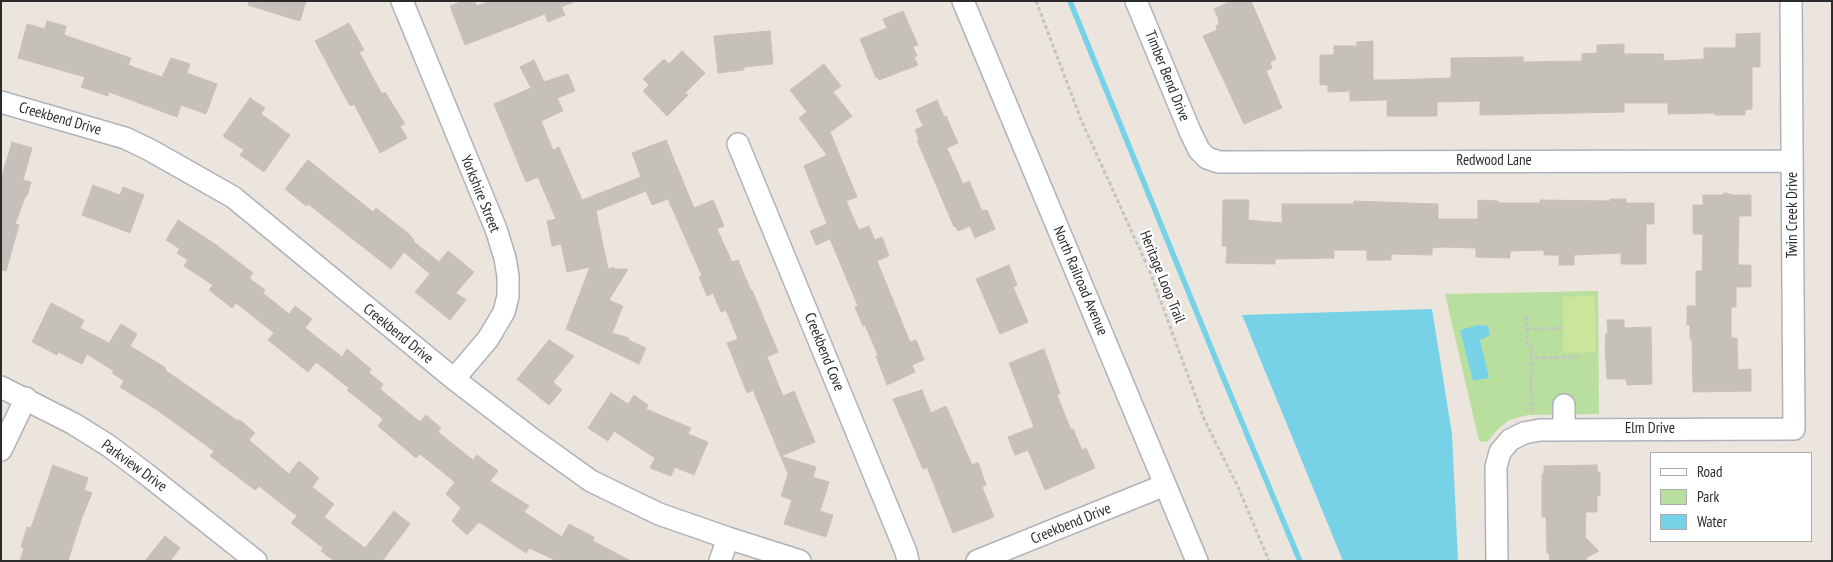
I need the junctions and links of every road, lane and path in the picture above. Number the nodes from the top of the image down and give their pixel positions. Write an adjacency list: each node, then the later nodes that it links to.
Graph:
1 (402, 1): 15 (street, Yorkshire Street)
2 (963, 1): 23 (street, North Railroad Avenue)
3 (1036, 1): 31 (path, Heritage Loop Trail)
4 (1136, 1): 8 (street, Timber Bend Drive)
5 (1791, 1): 9 (street, Twin Creek Drive)
6 (1, 102): 15 (street, Creekbend Drive)
7 (738, 144): 28 (street, Creekbend Cove)
8 (1200, 150): 9 (street, Redwood Lane)
9 (1792, 161): 21 (street, Twin Creek Drive)
10 (1526, 316): 12 (path)
11 (1563, 328): 12 (path)
12 (1526, 329): 14 (path)
13 (1581, 357): 14 (path)
14 (1531, 358): 19 (path)
15 (454, 379): 24 (street, Creekbend Drive)
16 (1, 387): 17 (street, Parkview Drive)
17 (26, 398): 22 (street); 25 (street, Parkview Drive)
18 (1564, 404): 20 (street)
19 (1531, 412)
20 (1564, 429): 21 (street, Elm Drive); 32 (street, Elm Drive)
21 (1794, 429)
22 (1, 450)
23 (1165, 485): 29 (street, Creekbend Drive); 30 (street, North Railroad Avenue)
24 (728, 538): 26 (street); 27 (street, Creekbend Drive)
25 (256, 561)
26 (720, 561)
27 (800, 561)
28 (908, 561)
29 (977, 561)
30 (1197, 561)
31 (1269, 561)
32 (1497, 561)

